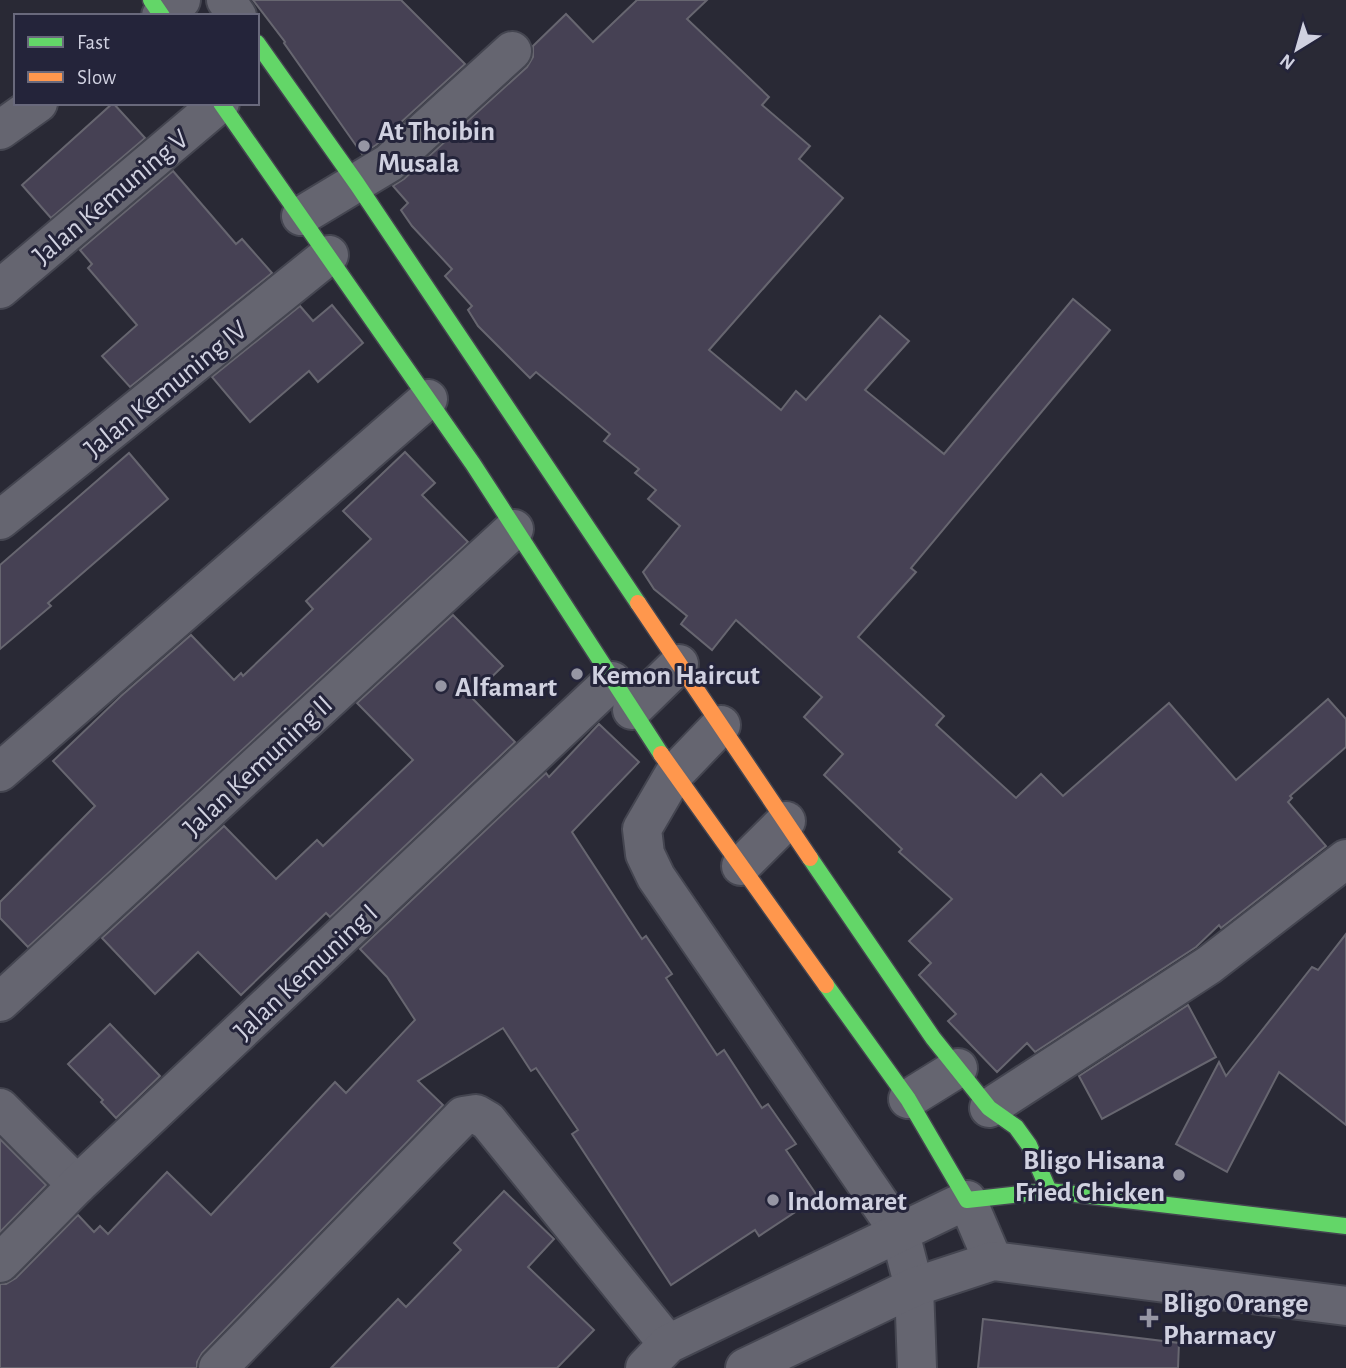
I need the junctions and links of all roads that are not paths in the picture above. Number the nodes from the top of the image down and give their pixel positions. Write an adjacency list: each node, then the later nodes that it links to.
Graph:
1 (512, 51): 7 (street)
2 (261, 59): 7 (street)
3 (35, 105): 6 (street)
4 (218, 105): 9 (street, Jalan Kemuning V)
5 (222, 105): 7 (street)
6 (0, 130)
7 (331, 198): 8 (street); 13 (street)
8 (329, 255): 10 (street); 11 (street, Jalan Kemuning IV)
9 (0, 289)
10 (428, 399): 12 (street); 15 (street)
11 (0, 520)
12 (514, 529): 13 (street); 18 (street, Jalan Kemuning II)
13 (645, 687): 14 (street); 14 (street); 22 (street, Jalan Kemuning I)
14 (697, 750): 16 (street); 16 (street); 26 (street)
15 (0, 772)
16 (765, 843): 19 (street); 19 (street)
17 (1346, 859): 21 (street)
18 (0, 1002)
19 (933, 1084): 21 (street); 24 (street)
20 (0, 1108): 22 (street)
21 (1003, 1118): 23 (street)
22 (77, 1185): 28 (street, Jalan Kemuning I)
23 (1049, 1191): 24 (street); 25 (street)
24 (967, 1200): 26 (street); 27 (street)
25 (1346, 1226)
26 (900, 1233): 29 (street); 31 (street)
27 (993, 1261): 29 (street); 30 (street)
28 (0, 1264)
29 (914, 1287): 33 (street); 34 (street)
30 (1346, 1306)
31 (656, 1356): 32 (street)
32 (218, 1368)
33 (745, 1368)
34 (917, 1368)

